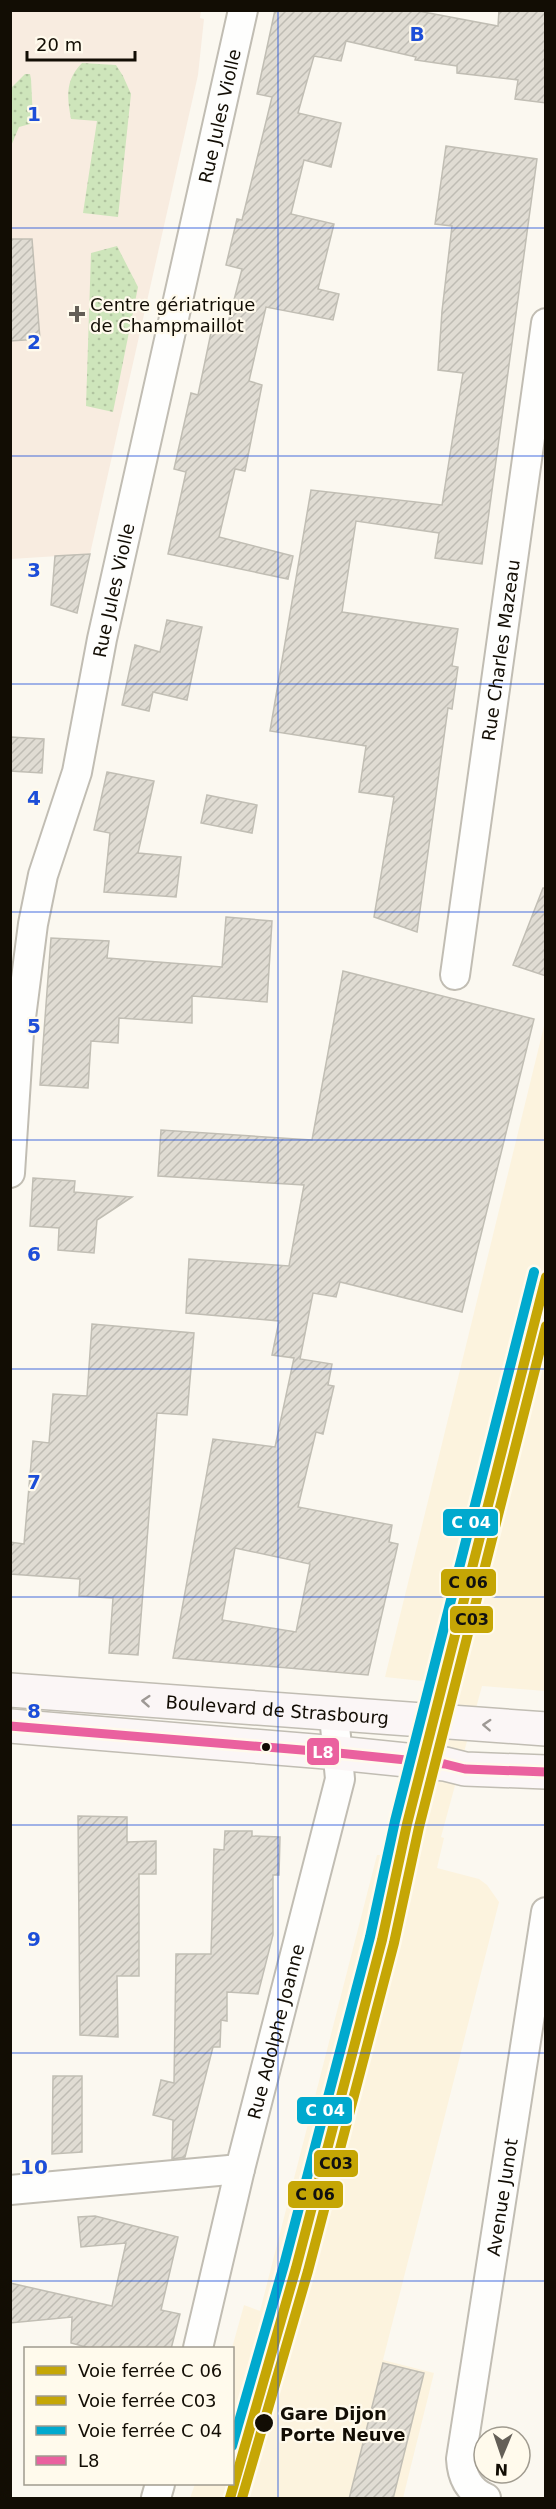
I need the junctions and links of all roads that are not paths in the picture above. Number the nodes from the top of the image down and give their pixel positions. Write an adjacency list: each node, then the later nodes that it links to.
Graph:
1 (243, 10): 4 (street, Rue Jules Violle)
2 (546, 323): 3 (street, Rue Charles Mazeau)
3 (454, 975)
4 (15, 1033): 5 (street, Rue Jules Violle)
5 (10, 1173)
6 (10, 1690): 7 (street, Boulevard de Strasbourg, one-way to 6)
7 (334, 1715): 9 (street, Boulevard de Strasbourg, one-way to 7); 10 (street, Rue Adolphe Joanne)
8 (10, 1725): 10 (street, Boulevard de Strasbourg)
9 (546, 1729)
10 (338, 1753): 11 (street, Boulevard de Strasbourg); 13 (street, Rue Adolphe Joanne)
11 (546, 1772)
12 (546, 1912): 16 (street, Avenue Junot)
13 (240, 2169): 14 (street); 15 (street, Rue Adolphe Joanne)
14 (10, 2190)
15 (198, 2347)
16 (476, 2490)

